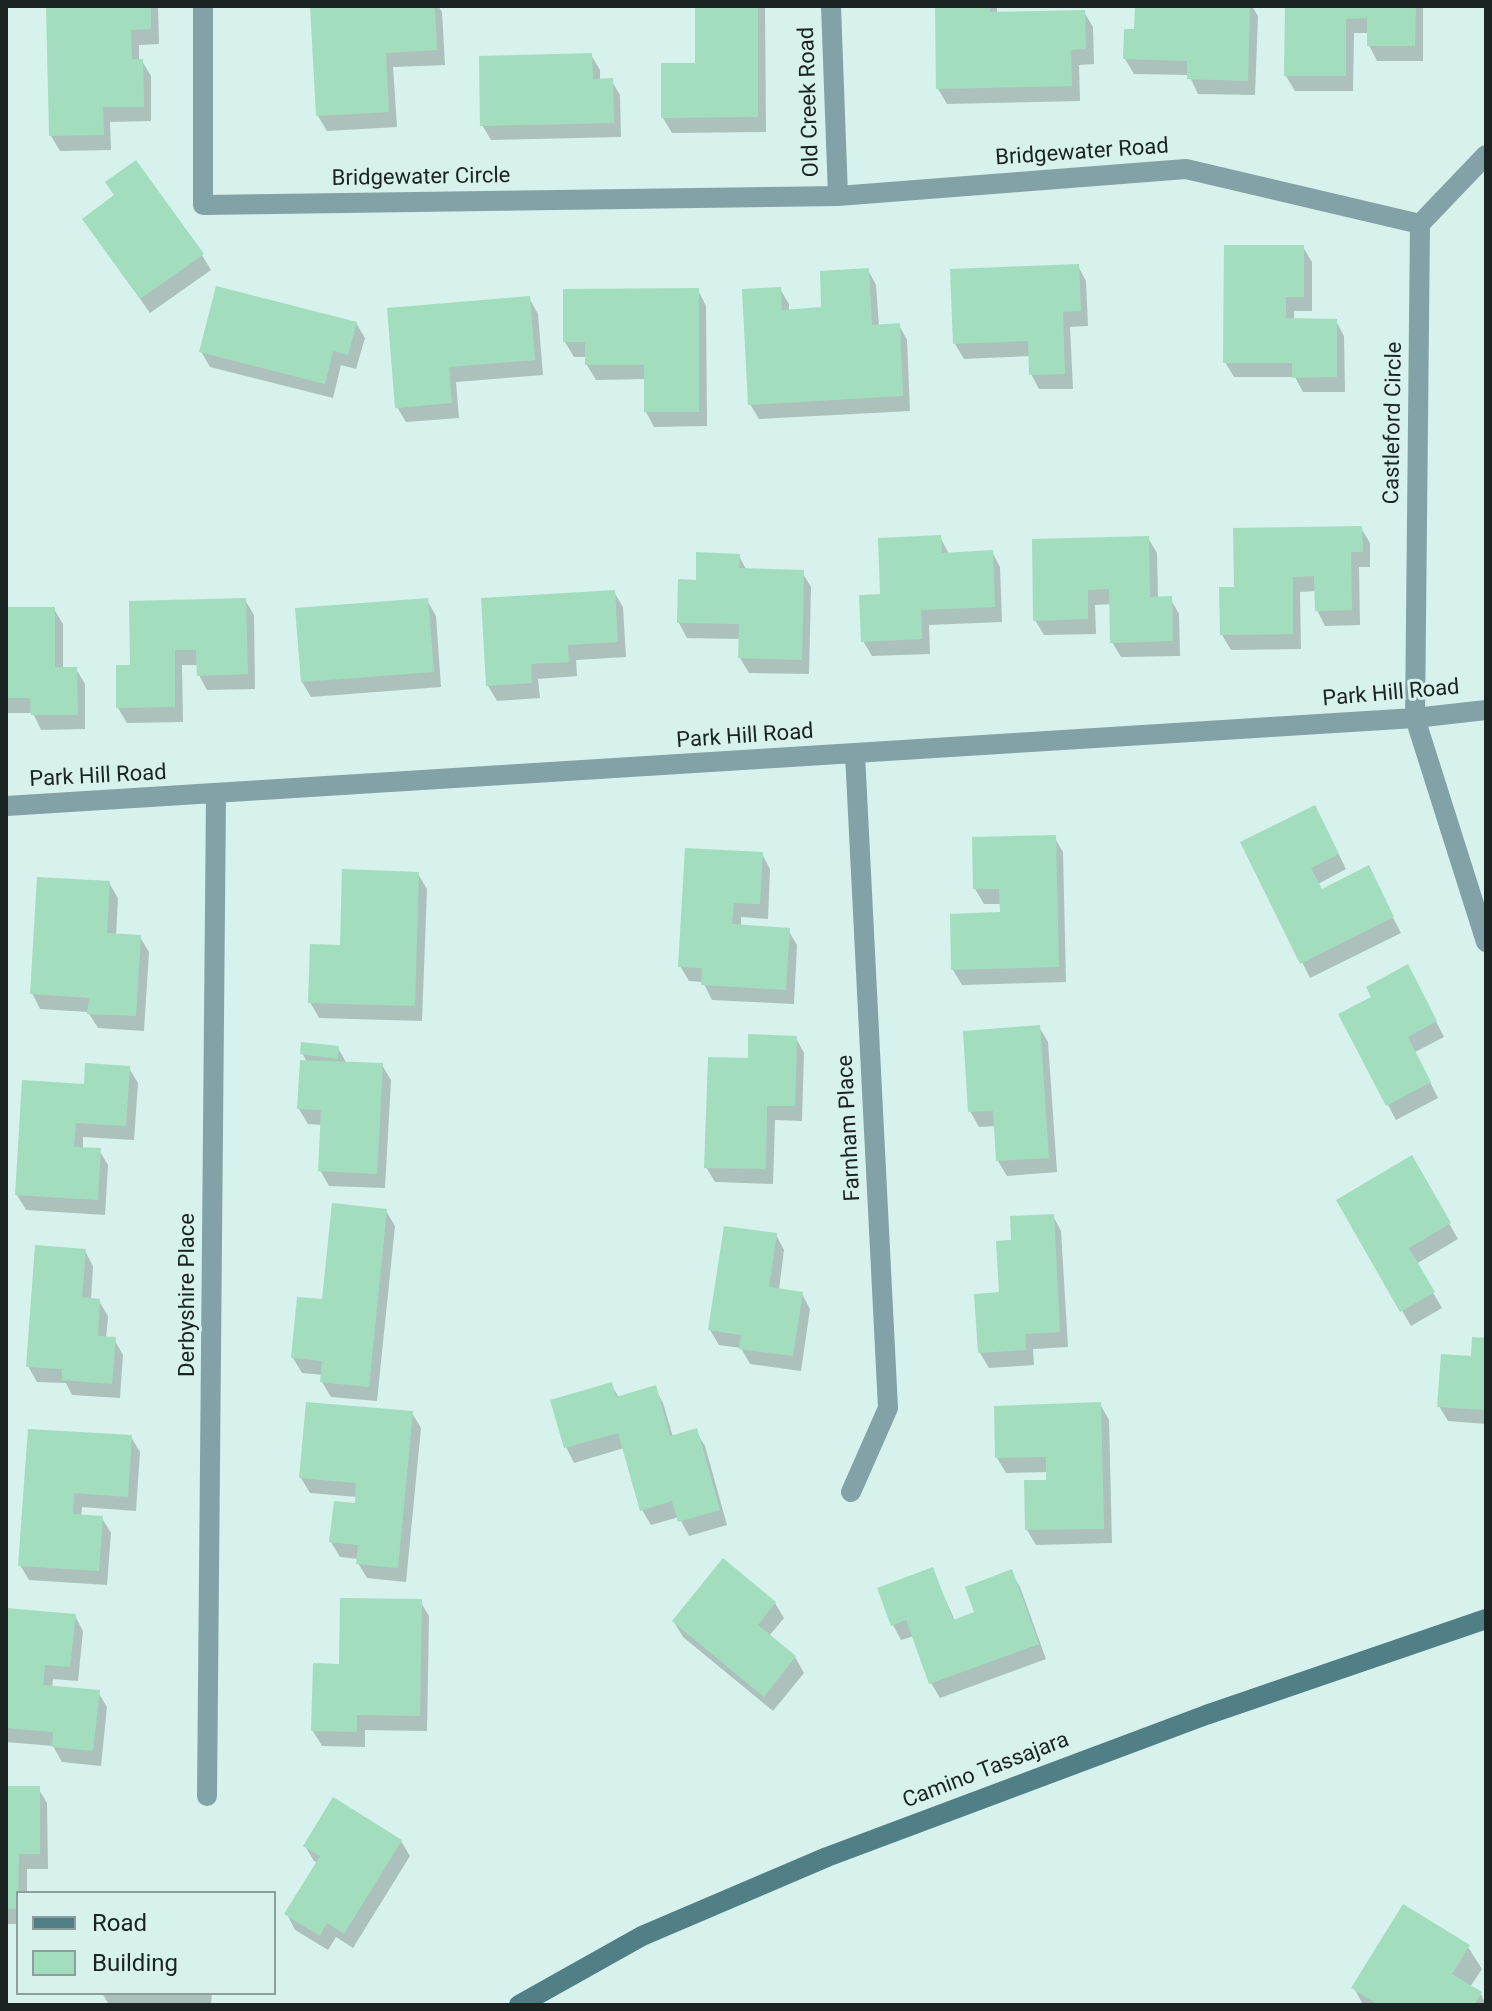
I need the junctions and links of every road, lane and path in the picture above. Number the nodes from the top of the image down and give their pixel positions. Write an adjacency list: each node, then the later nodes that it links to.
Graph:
1 (203, 6): 4 (street, Bridgewater Circle)
2 (831, 6): 4 (street, Old Creek Road)
3 (1486, 155): 5 (street)
4 (838, 196): 5 (street, Bridgewater Road)
5 (1420, 224): 7 (street, Castleford Circle)
6 (1486, 710): 7 (street, Park Hill Road)
7 (1415, 718): 8 (street, Park Hill Road); 11 (street, Castleford Circle)
8 (855, 754): 9 (street, Park Hill Road); 12 (street, Farnham Place)
9 (216, 795): 10 (street, Park Hill Road); 14 (street, Derbyshire Place)
10 (6, 806)
11 (1486, 942)
12 (851, 1492)
13 (1486, 1619): 15 (street, Camino Tassajara)
14 (207, 1796)
15 (519, 2005)

